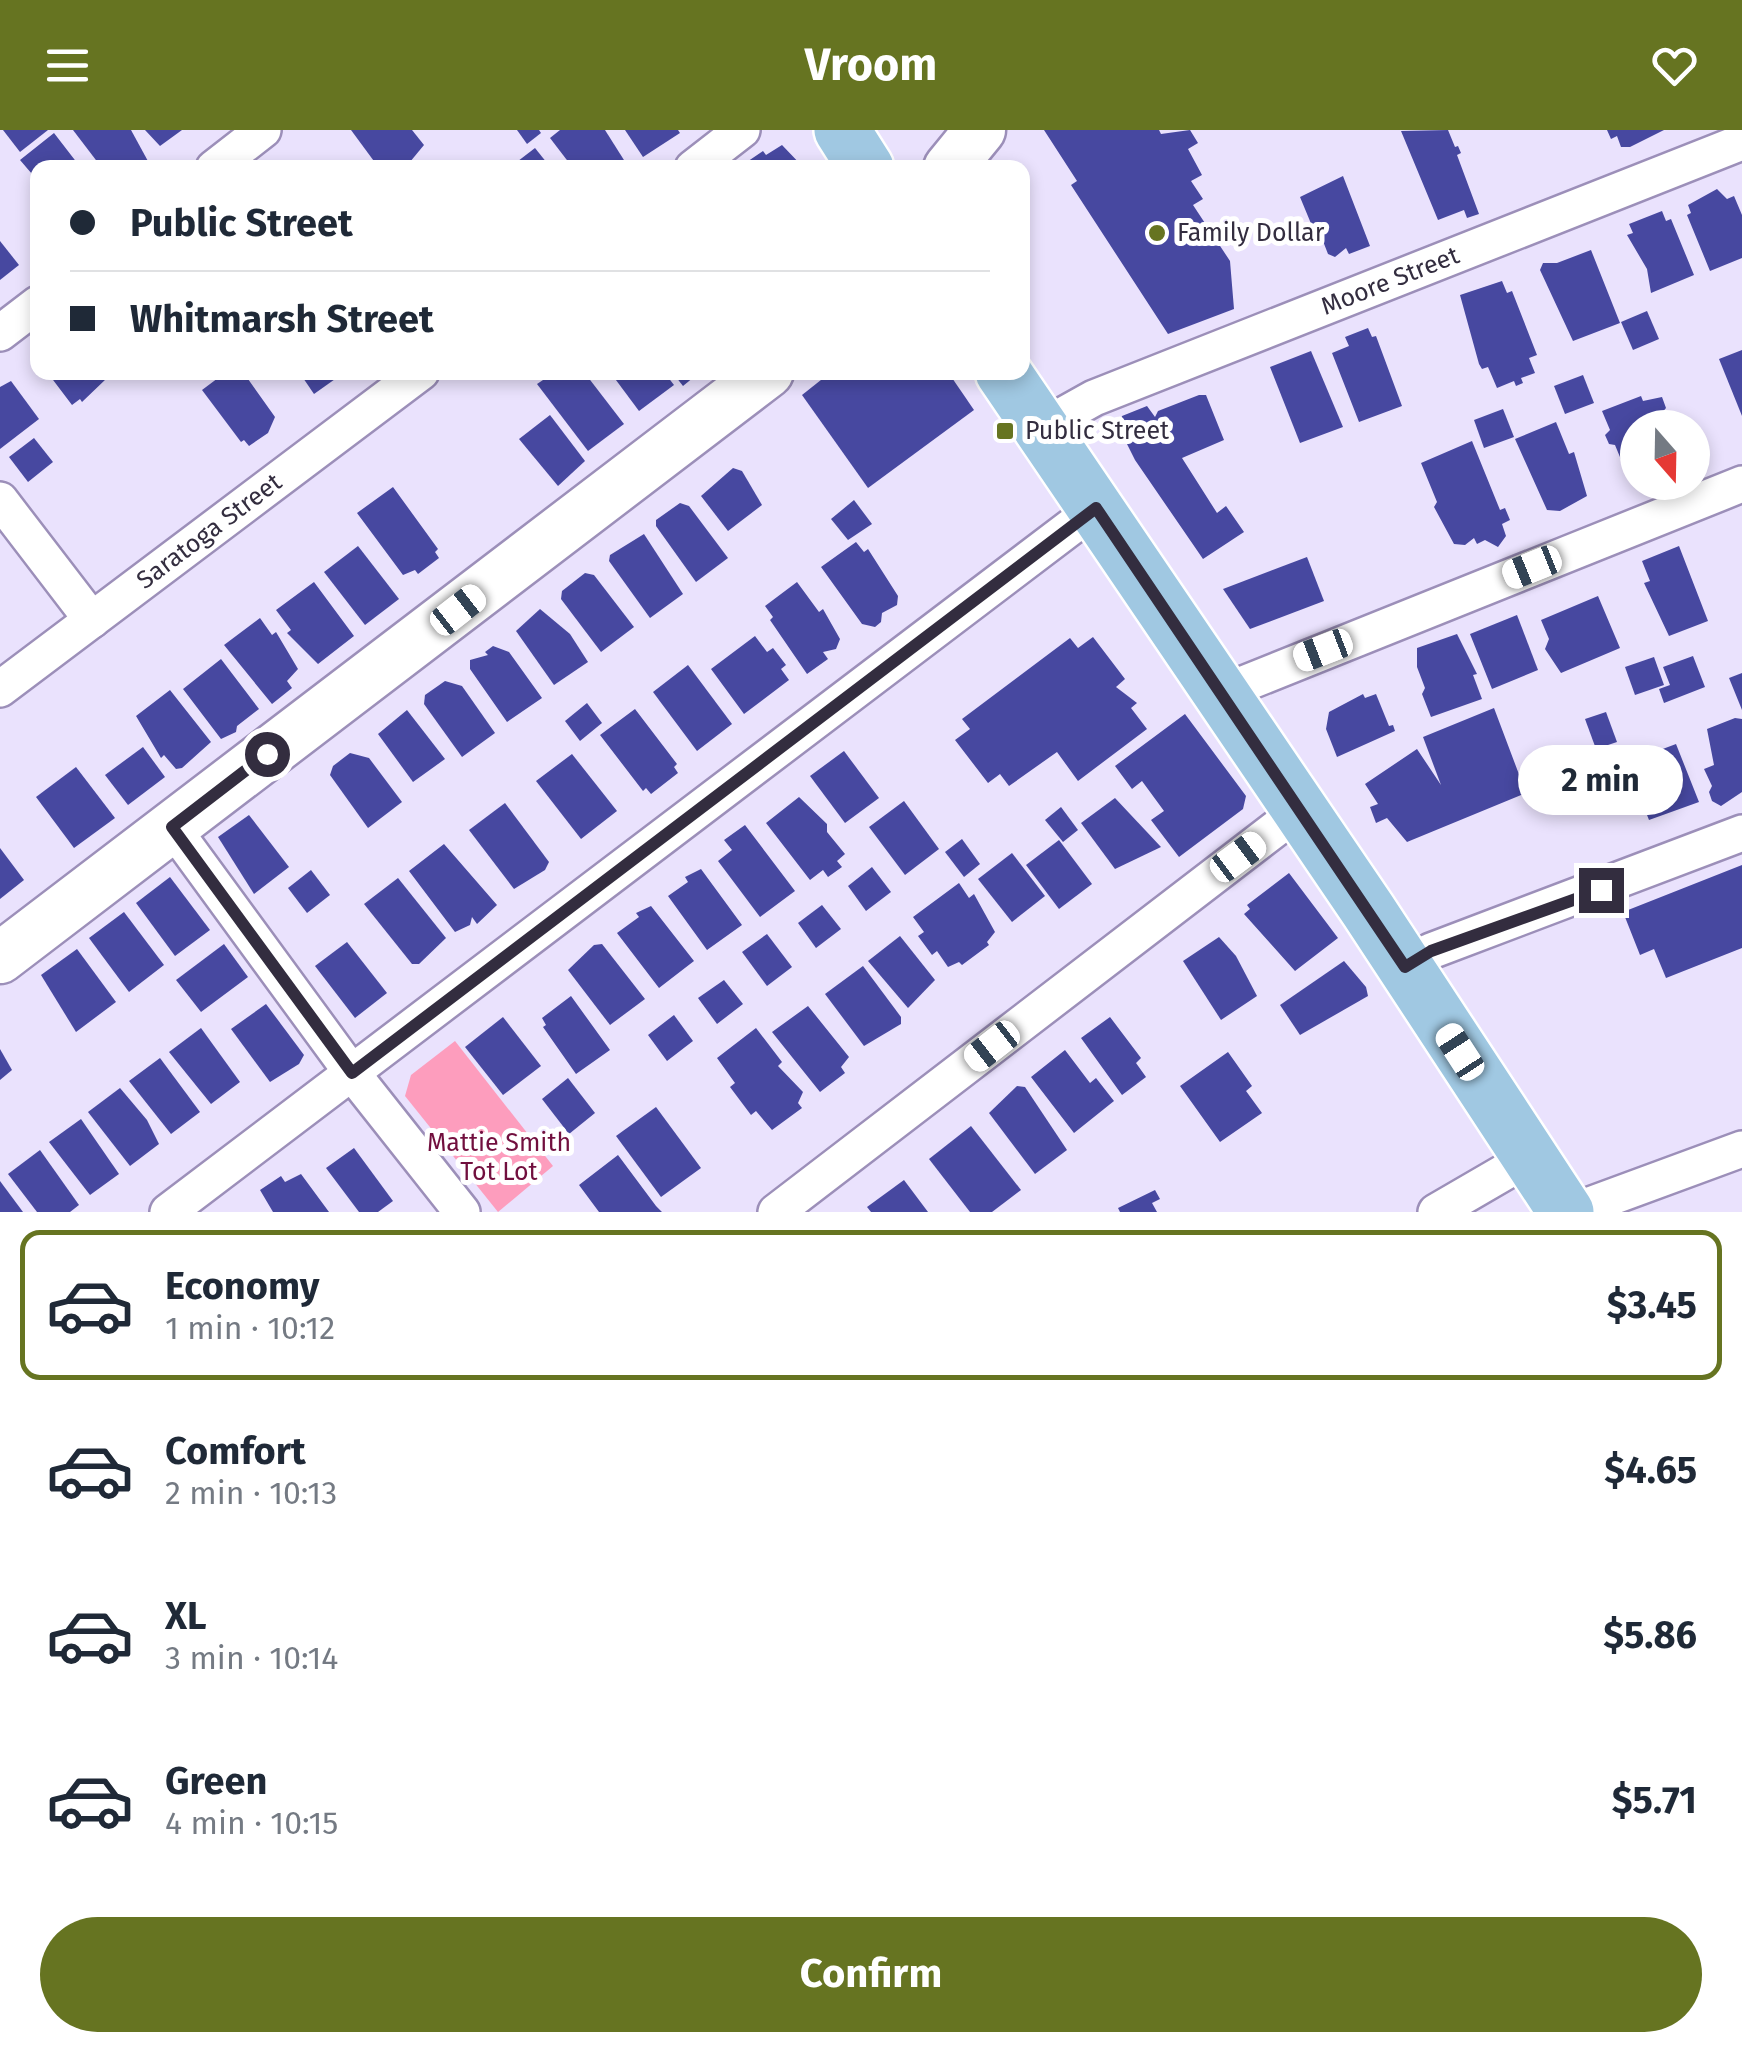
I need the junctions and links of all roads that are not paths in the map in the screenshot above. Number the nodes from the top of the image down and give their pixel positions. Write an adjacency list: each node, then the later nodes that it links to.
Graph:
1 (263, 130): 6 (street)
2 (742, 130): 7 (street)
3 (842, 130): 8 (main road)
4 (980, 130): 9 (main road)
5 (1742, 142): 15 (street, Moore Street)
6 (224, 160)
7 (703, 160)
8 (861, 160)
9 (956, 160)
10 (30, 310): 11 (street)
11 (0, 333)
12 (410, 380): 19 (street, Saratoga Street)
13 (758, 380): 23 (main road)
14 (1009, 380): 15 (main road)
15 (1042, 427): 18 (main road)
16 (1742, 484): 21 (street)
17 (0, 500): 19 (street)
18 (1096, 508): 21 (main road); 27 (street)
19 (92, 620): 20 (street, Saratoga Street)
20 (0, 689)
21 (1220, 693): 22 (main road)
22 (1300, 810): 26 (main road); 32 (street)
23 (172, 827): 25 (main road); 27 (street)
24 (1742, 833): 26 (street)
25 (0, 958)
26 (1405, 967): 29 (main road)
27 (352, 1073): 30 (street); 31 (street)
28 (1742, 1149): 34 (street)
29 (1529, 1158): 33 (street); 34 (main road)
30 (168, 1212)
31 (462, 1212)
32 (776, 1212)
33 (1436, 1212)
34 (1568, 1212)

